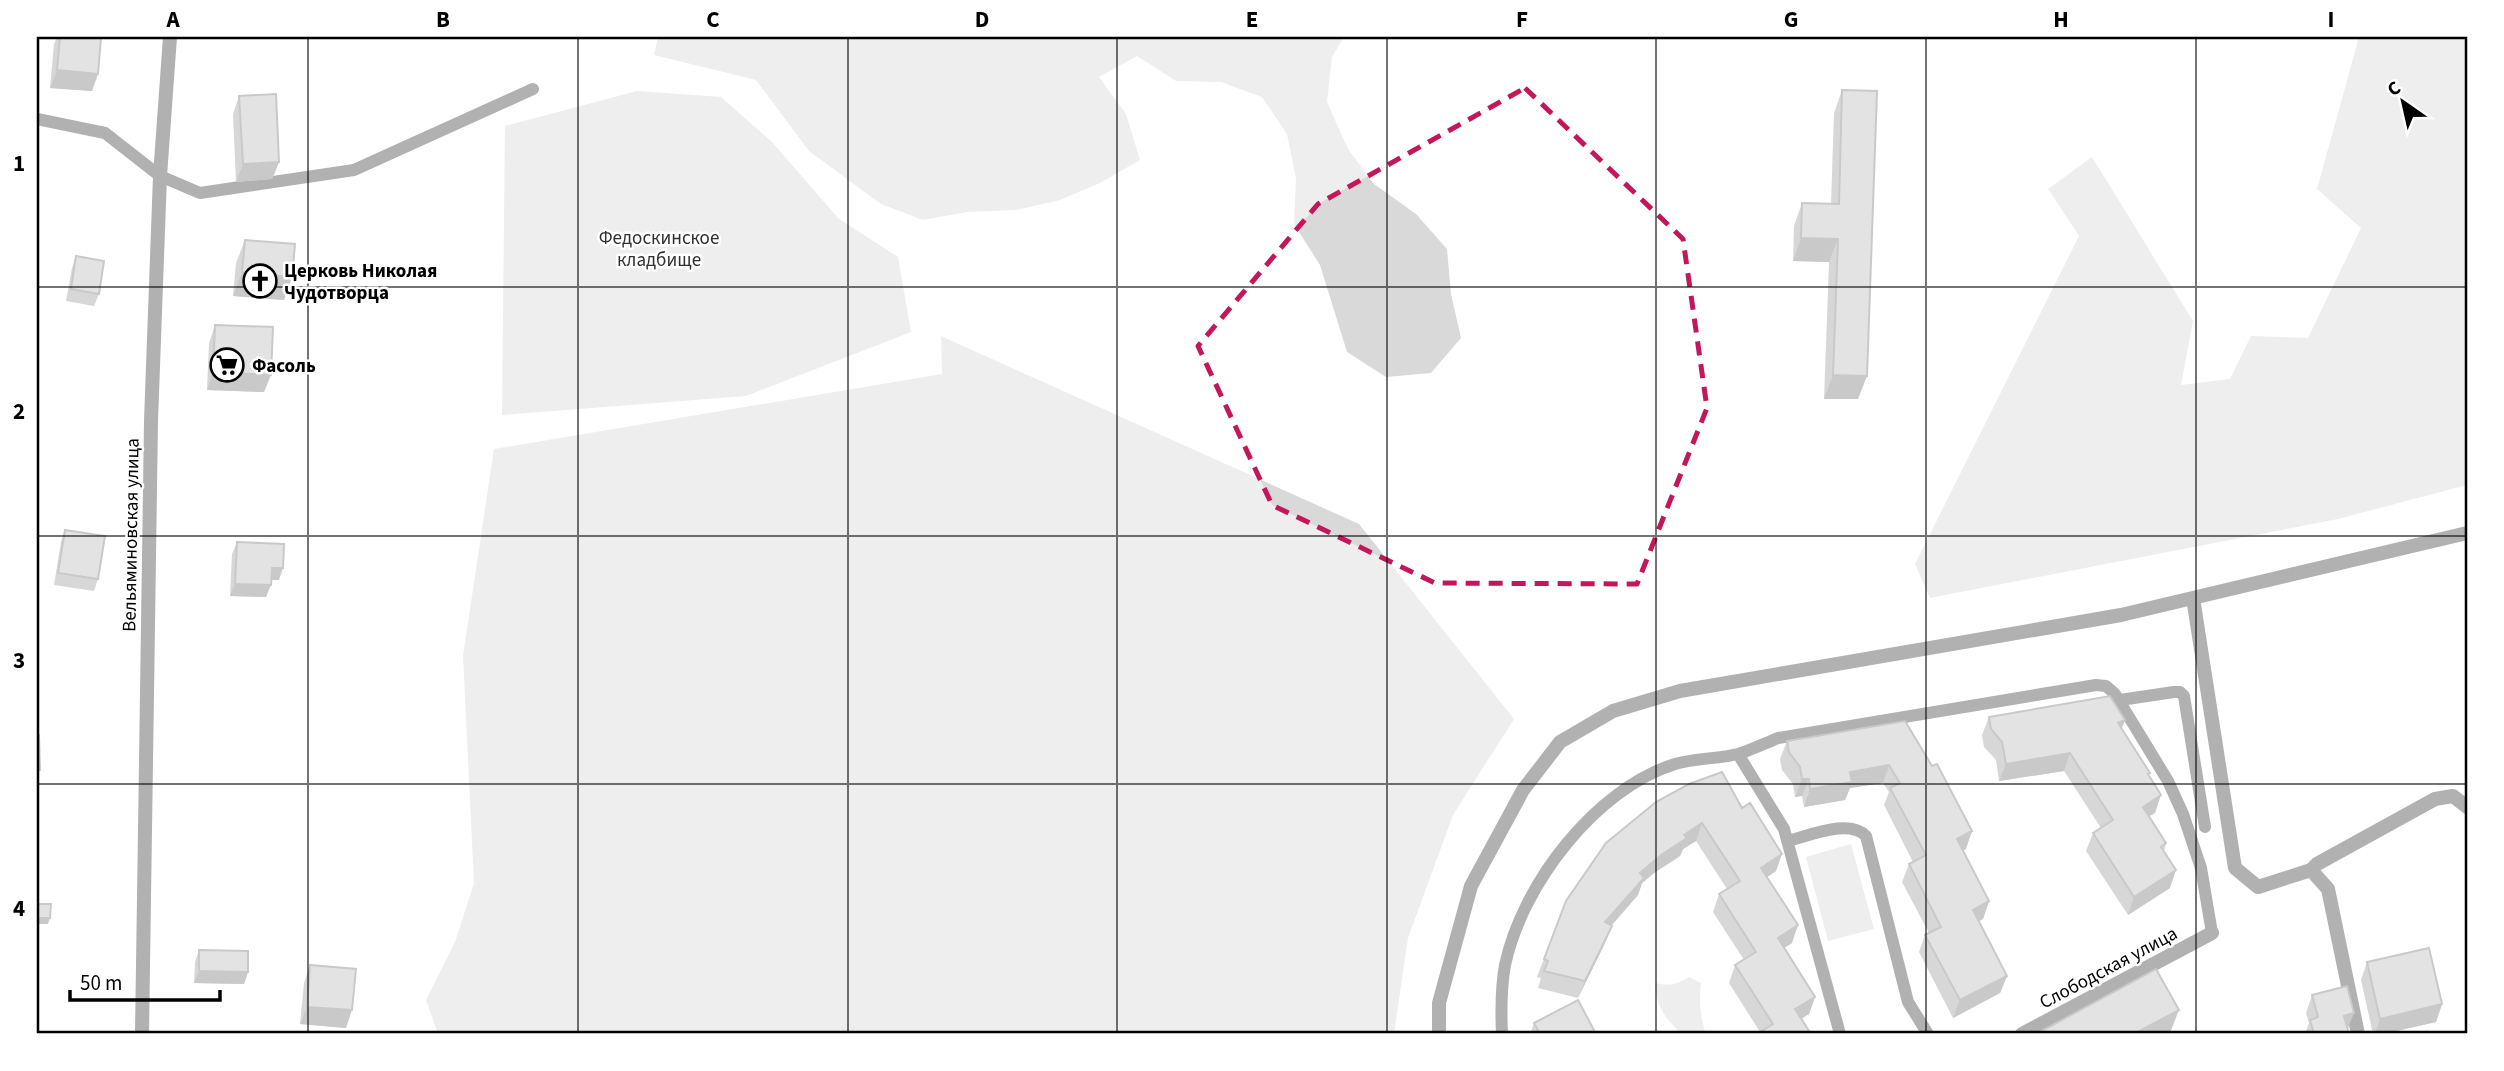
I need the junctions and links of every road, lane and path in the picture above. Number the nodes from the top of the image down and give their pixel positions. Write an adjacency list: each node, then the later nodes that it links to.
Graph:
1 (170, 37): 4 (street, Вельяминовская улица)
2 (533, 89): 4 (lane)
3 (37, 119): 4 (lane)
4 (160, 176): 14 (street, Вельяминовская улица)
5 (2467, 533): 6 (street)
6 (2193, 598): 12 (street); 15 (street)
7 (2120, 700): 8 (lane); 10 (lane); 13 (lane)
8 (1738, 754): 11 (lane); 16 (lane)
9 (2467, 807): 12 (street)
10 (2205, 827)
11 (1787, 841): 17 (lane); 18 (lane)
12 (2311, 870): 20 (street)
13 (2212, 933): 19 (street, Слободская улица)
14 (142, 1034)
15 (1439, 1034)
16 (1502, 1034)
17 (1840, 1034)
18 (1928, 1034)
19 (2022, 1034)
20 (2358, 1034)

